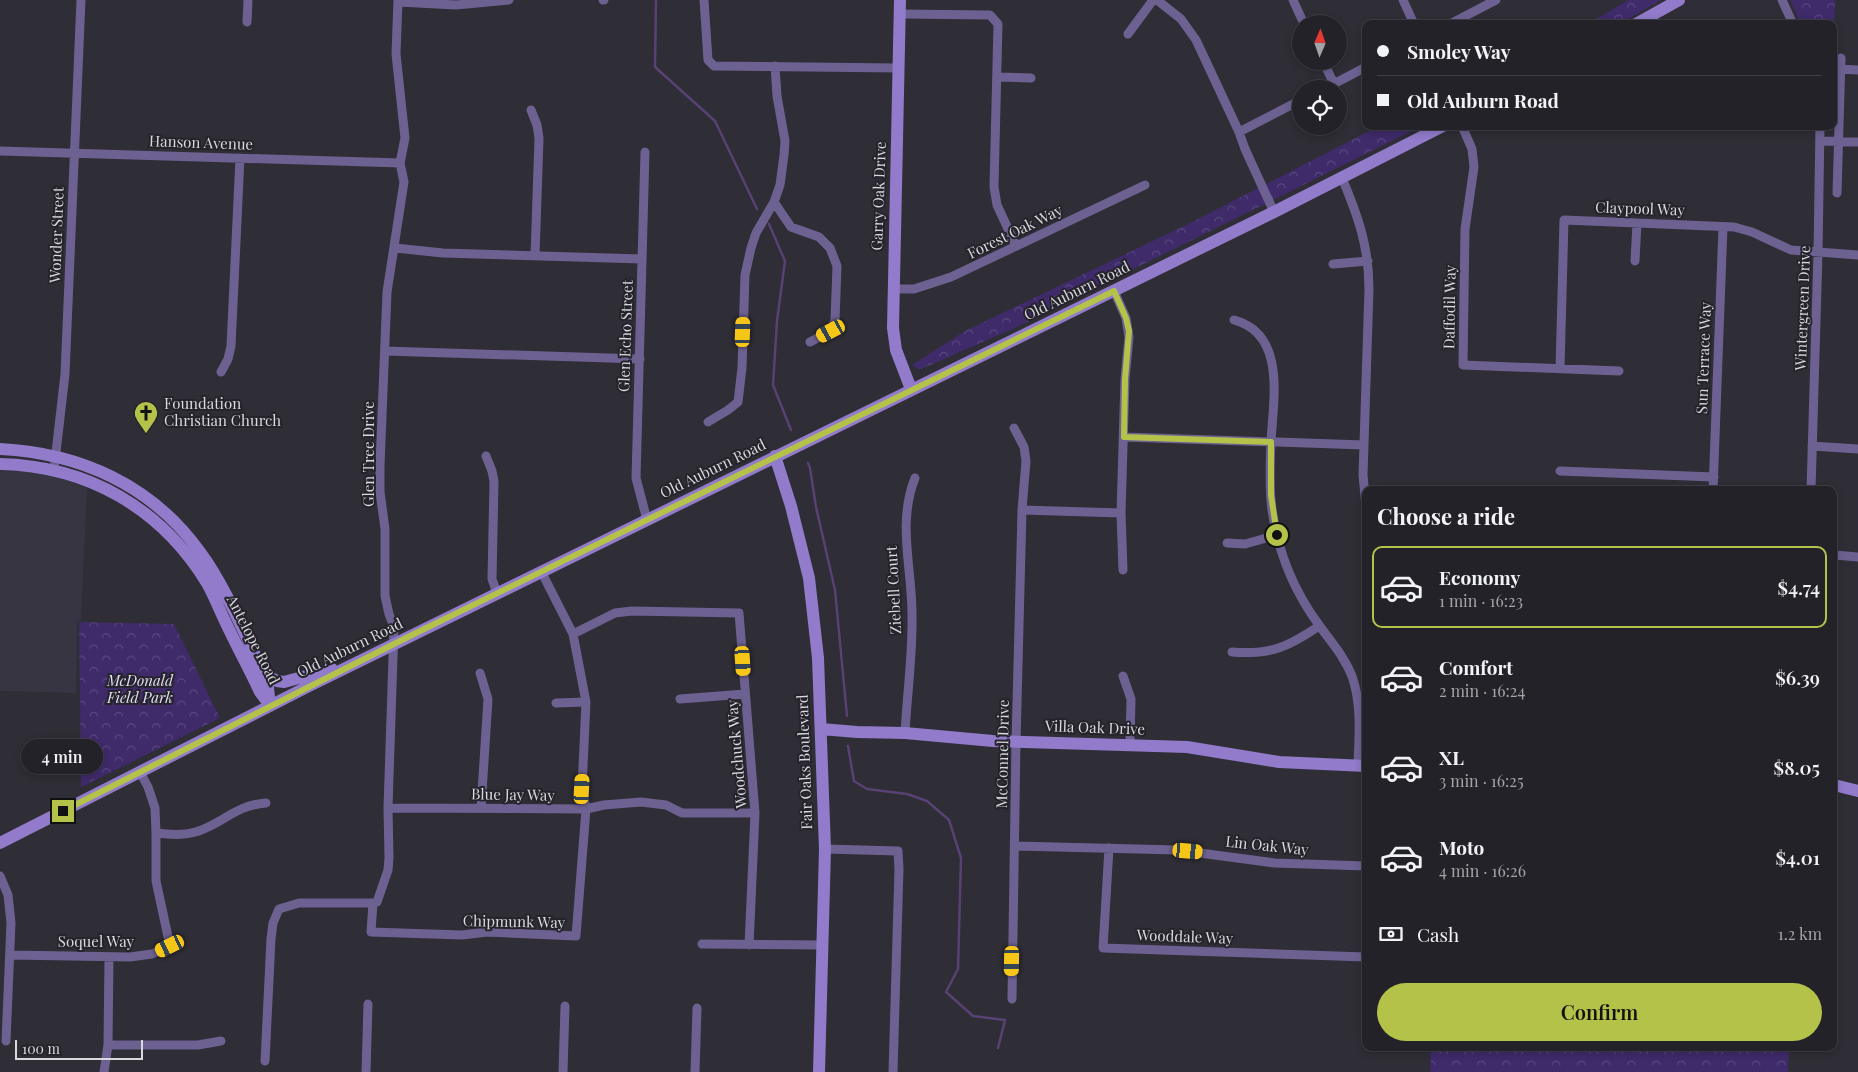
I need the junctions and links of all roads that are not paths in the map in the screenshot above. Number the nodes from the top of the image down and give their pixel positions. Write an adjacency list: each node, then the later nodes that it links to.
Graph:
1 (81, 0): 42 (street, Wonder Street)
2 (248, 0): 20 (street)
3 (509, 0): 13 (street)
4 (704, 0): 23 (street)
5 (900, 0): 14 (main road, Garry Oak Drive)
6 (1154, 0): 21 (street)
7 (1157, 0): 36 (street)
8 (1293, 0): 15 (street)
9 (1403, 0): 16 (street)
10 (1496, 0): 17 (street)
11 (1679, 0): 18 (main road)
12 (1782, 0): 19 (street)
13 (398, 1): 44 (street, Glen Tree Drive)
14 (900, 14): 24 (main road, Garry Oak Drive); 28 (street)
15 (1300, 15)
16 (1412, 20)
17 (1458, 20)
18 (1643, 20)
19 (1792, 20)
20 (247, 22)
21 (1128, 34)
22 (1841, 58): 26 (street)
23 (775, 66): 24 (street); 48 (street)
24 (899, 68): 61 (main road, Garry Oak Drive)
25 (1362, 69): 30 (street)
26 (1840, 69): 27 (street); 38 (street)
27 (1858, 70)
28 (998, 77): 29 (street); 52 (street)
29 (1031, 78)
30 (1342, 80)
31 (1292, 105): 36 (street)
32 (531, 110): 56 (street)
33 (1435, 130): 45 (main road, Old Auburn Road)
34 (1464, 130): 67 (street, Daffodil Way)
35 (1820, 130): 37 (street, Wintergreen Drive)
36 (1240, 132): 49 (street)
37 (1821, 141): 38 (street); 54 (street, Wintergreen Drive)
38 (1838, 141): 39 (street); 47 (street)
39 (1858, 142)
40 (0, 151): 42 (street, Hanson Avenue)
41 (646, 152): 57 (street, Glen Echo Street)
42 (75, 153): 43 (street, Hanson Avenue); 79 (street, Wonder Street)
43 (240, 158): 44 (street, Hanson Avenue); 69 (street)
44 (400, 163): 53 (street, Glen Tree Drive)
45 (1342, 178): 49 (main road, Old Auburn Road); 58 (street)
46 (1145, 185): 52 (street, Forest Oak Way)
47 (1837, 193)
48 (774, 202): 64 (street); 71 (street)
49 (1274, 212): 62 (main road, Old Auburn Road)
50 (1637, 223): 51 (street, Claypool Way); 59 (street); 67 (street, Claypool Way)
51 (1723, 227): 54 (street, Claypool Way); 85 (street, Sun Terrace Way)
52 (1016, 246): 61 (street, Forest Oak Way)
53 (394, 248): 56 (street); 65 (street, Glen Tree Drive)
54 (1818, 253): 55 (street, Claypool Way); 76 (street, Wintergreen Drive)
55 (1858, 255)
56 (534, 256): 57 (street)
57 (642, 259): 66 (street, Glen Echo Street)
58 (1368, 261): 60 (street); 75 (street)
59 (1635, 261)
60 (1333, 264)
61 (893, 289): 70 (main road, Garry Oak Drive)
62 (1114, 291): 70 (main road, Old Auburn Road); 73 (street)
63 (1234, 320): 74 (street)
64 (810, 342)
65 (385, 351): 66 (street); 102 (street, Glen Tree Drive)
66 (640, 359): 92 (street, Glen Echo Street)
67 (1560, 369): 68 (street, Daffodil Way)
68 (1619, 371)
69 (222, 372)
70 (911, 389): 81 (main road, Old Auburn Road)
71 (708, 422)
72 (1014, 428): 90 (street, McConnel Drive)
73 (1124, 437): 74 (street); 91 (street)
74 (1271, 442): 75 (street); 93 (street)
75 (1364, 445): 87 (street)
76 (1812, 446): 77 (street); 89 (street, Wintergreen Drive)
77 (1858, 448)
78 (0, 450): 79 (main road, Antelope Road)
79 (56, 456): 83 (street, Wonder Street); 106 (main road, Antelope Road)
80 (486, 456): 99 (street)
81 (775, 456): 92 (main road, Old Auburn Road); 113 (main road, Fair Oaks Boulevard)
82 (0, 464): 83 (main road, Antelope Road)
83 (54, 470): 112 (main road, Antelope Road)
84 (1560, 471): 85 (street)
85 (1714, 477): 88 (street, Sun Terrace Way)
86 (915, 478): 114 (street, Ziebell Court)
87 (1364, 486)
88 (1713, 486)
89 (1810, 486)
90 (1022, 510): 91 (street); 115 (street, McConnel Drive)
91 (1121, 513): 97 (street)
92 (647, 520): 98 (main road, Old Auburn Road)
93 (1277, 535): 94 (street); 100 (street)
94 (1227, 543)
95 (1837, 555): 96 (street)
96 (1858, 557)
97 (1123, 570)
98 (541, 571): 99 (main road, Old Auburn Road); 101 (street, Chipmunk Way)
99 (497, 593): 102 (main road, Old Auburn Road)
100 (1319, 626): 103 (street); 117 (street)
101 (573, 634): 108 (street, Woodchuck Way); 111 (street, Chipmunk Way)
102 (393, 645): 104 (main road, Old Auburn Road); 122 (street, Glen Tree Drive)
103 (1232, 652)
104 (350, 666): 106 (main road); 112 (main road, Old Auburn Road)
105 (480, 673): 123 (street)
106 (264, 674): 112 (main road, Antelope Road)
107 (1123, 676): 116 (street)
108 (746, 694): 109 (street); 125 (street, Woodchuck Way)
109 (680, 699)
110 (556, 702): 111 (street)
111 (586, 702): 124 (street, Chipmunk Way)
112 (270, 706): 118 (main road, Old Auburn Road)
113 (821, 729): 114 (main road, Villa Oak Drive); 130 (main road, Fair Oaks Boulevard)
114 (905, 733): 115 (main road, Villa Oak Drive)
115 (1016, 742): 116 (main road, Villa Oak Drive); 128 (street, McConnel Drive)
116 (1130, 745): 117 (main road, Villa Oak Drive)
117 (1362, 766)
118 (140, 772): 126 (street, Soquel Way); 127 (main road, Old Auburn Road)
119 (1837, 786): 120 (main road)
120 (1858, 791)
121 (266, 803): 126 (street)
122 (388, 808): 123 (street, Blue Jay Way); 133 (street, Glen Tree Drive)
123 (481, 808): 124 (street, Blue Jay Way)
124 (586, 809): 125 (street, Blue Jay Way); 133 (street, Chipmunk Way)
125 (756, 813): 135 (street, Woodchuck Way)
126 (156, 833): 138 (street, Soquel Way)
127 (0, 844)
128 (1015, 846): 129 (street, Lin Oak Way); 140 (street, McConnel Drive)
129 (1109, 848): 131 (street, Lin Oak Way); 139 (street, Wooddale Way)
130 (825, 849): 136 (main road, Fair Oaks Boulevard); 153 (street)
131 (1362, 866)
132 (0, 876): 137 (street)
133 (373, 903): 147 (street)
134 (702, 944): 135 (street)
135 (749, 944): 136 (street)
136 (822, 945): 152 (main road, Fair Oaks Boulevard)
137 (10, 955): 138 (street, Soquel Way); 145 (street)
138 (109, 957): 146 (street)
139 (1362, 957)
140 (1012, 999)
141 (368, 1004): 149 (street)
142 (565, 1006): 150 (street)
143 (697, 1008): 151 (street)
144 (221, 1041): 146 (street)
145 (6, 1042)
146 (108, 1045): 148 (street)
147 (265, 1061)
148 (104, 1072)
149 (366, 1072)
150 (563, 1072)
151 (695, 1072)
152 (819, 1072)
153 (893, 1072)

